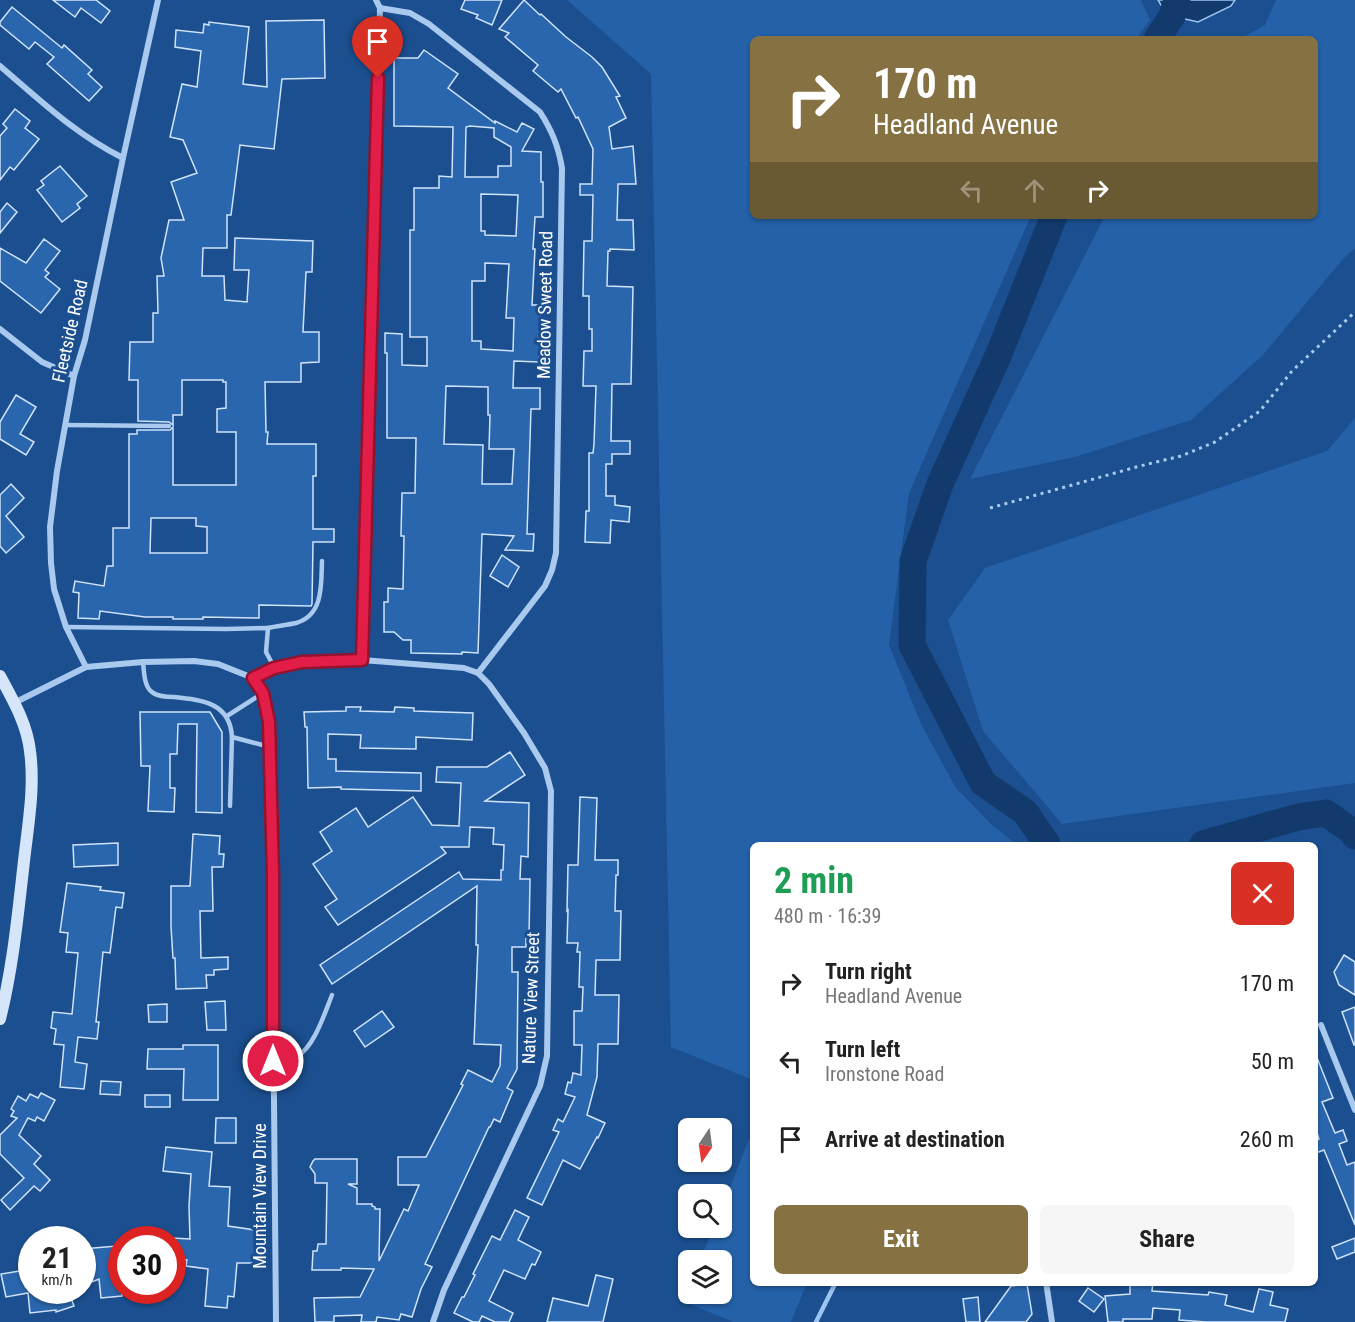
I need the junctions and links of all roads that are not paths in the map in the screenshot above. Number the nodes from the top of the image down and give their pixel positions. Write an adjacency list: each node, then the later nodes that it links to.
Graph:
1 (158, 0): 5 (street, Fleetside Road)
2 (376, 0): 3 (street)
3 (380, 8): 13 (street); 17 (street, Meadow Sweet Road)
4 (0, 66): 5 (street)
5 (123, 158): 7 (street, Fleetside Road)
6 (0, 329): 7 (street)
7 (74, 376): 8 (street, Fleetside Road)
8 (65, 425): 9 (lane); 11 (street, Fleetside Road)
9 (169, 426)
10 (322, 561): 12 (lane)
11 (66, 627): 12 (lane); 15 (street, Fleetside Road)
12 (268, 628): 16 (lane)
13 (362, 660): 16 (street); 17 (street)
14 (143, 662): 15 (street); 19 (street); 22 (lane)
15 (86, 667): 21 (street)
16 (274, 668): 19 (street)
17 (478, 673): 33 (street, Nature View Street)
18 (0, 676): 21 (street)
19 (253, 678): 20 (street, Mountain View Drive)
20 (263, 693): 22 (lane); 24 (street, Mountain View Drive)
21 (14, 703): 27 (street)
22 (227, 716): 23 (lane)
23 (232, 737): 24 (lane); 25 (lane)
24 (270, 747): 29 (street, Mountain View Drive)
25 (230, 806)
26 (332, 995): 29 (lane)
27 (0, 1018)
28 (1321, 1025): 30 (street)
29 (273, 1061): 32 (street, Mountain View Drive)
30 (1355, 1110)
31 (1047, 1286): 34 (street)
32 (276, 1322)
33 (433, 1322)
34 (1052, 1322)

